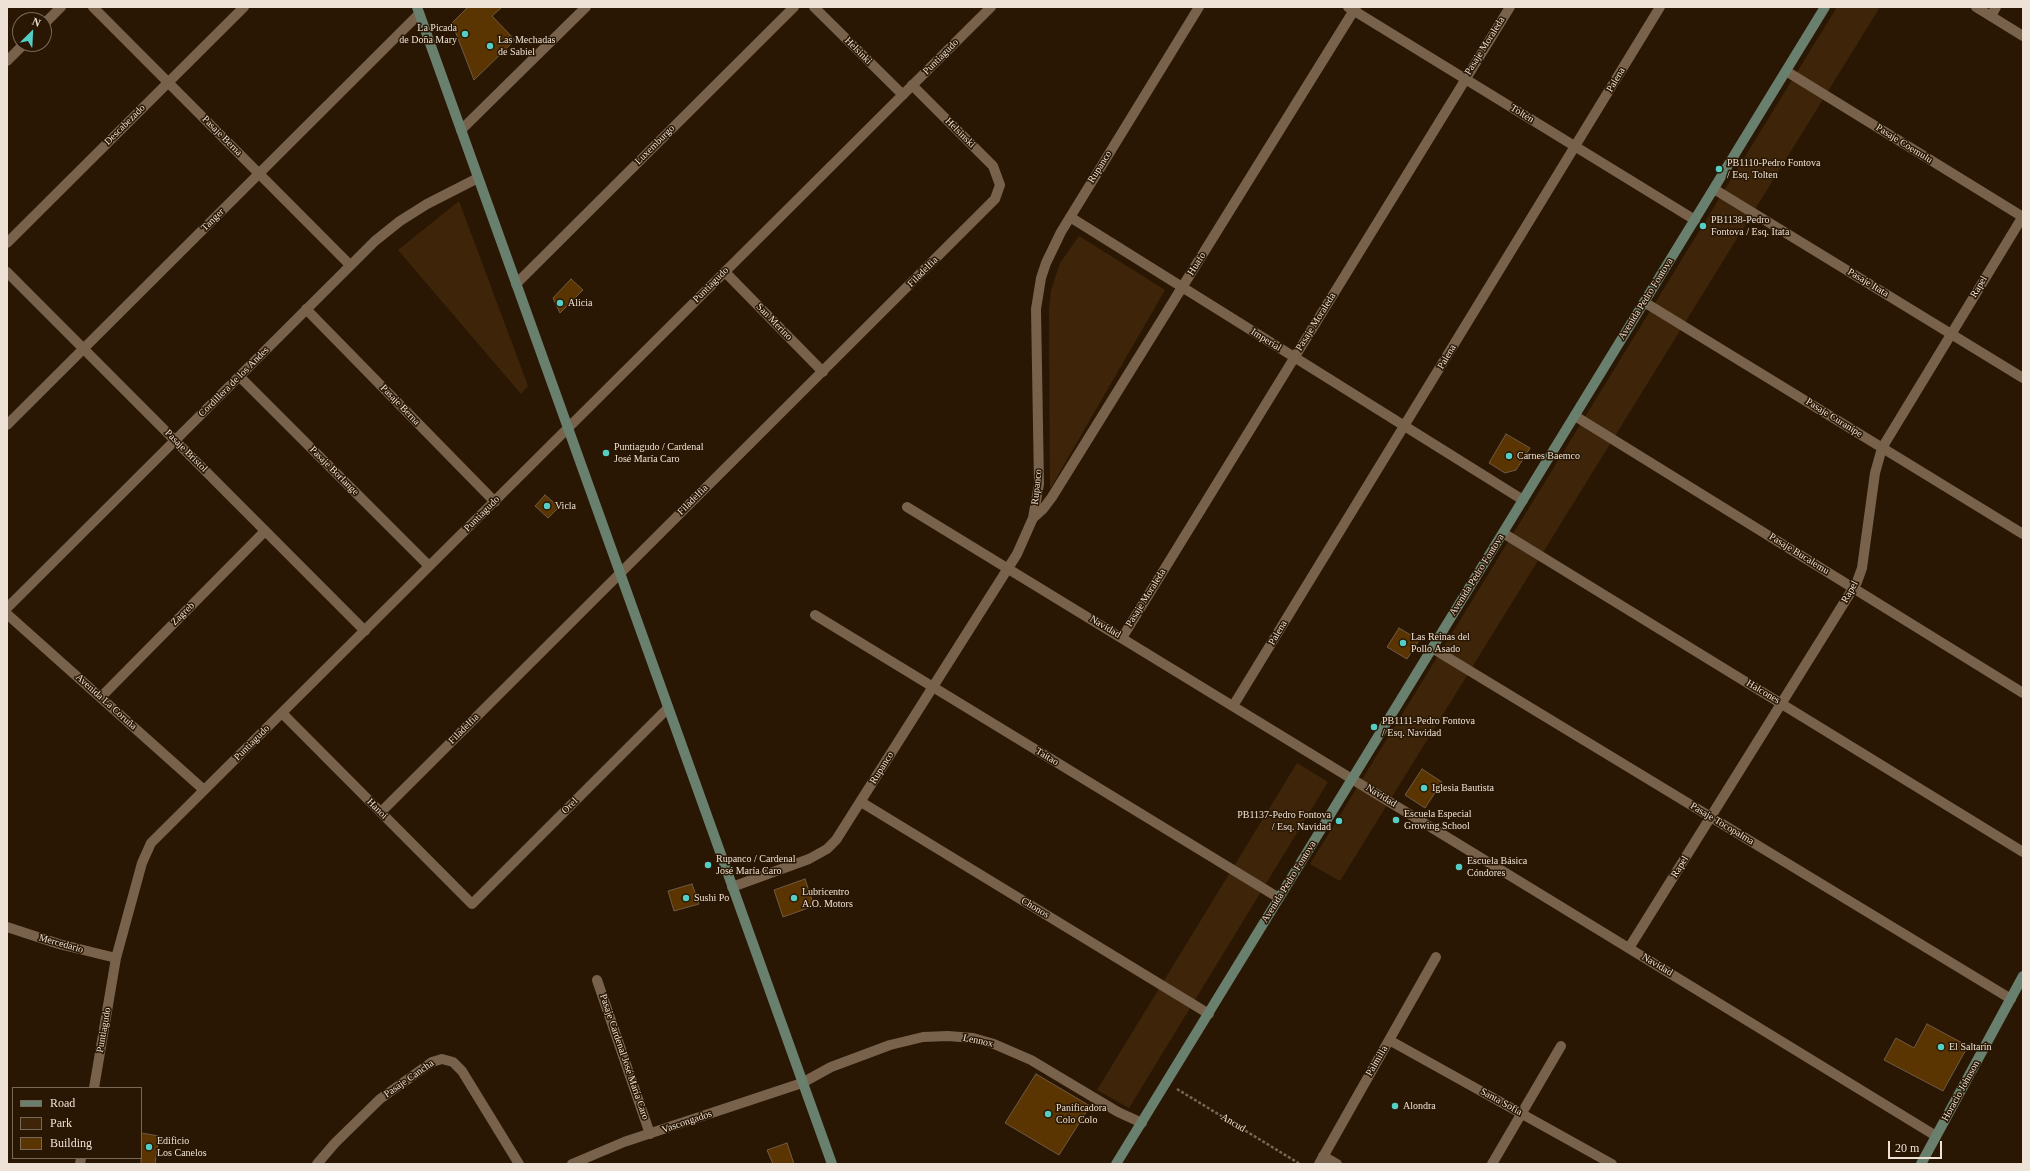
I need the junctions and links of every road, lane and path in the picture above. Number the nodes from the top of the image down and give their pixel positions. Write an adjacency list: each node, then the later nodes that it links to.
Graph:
1 (61, 7): 16 (street)
2 (93, 7): 23 (street, Pasaje Berna)
3 (244, 7): 23 (street, Descabezado)
4 (586, 7): 26 (street)
5 (794, 7): 39 (street, Luxemburgo)
6 (814, 7): 25 (street, Helsinki)
7 (991, 7): 24 (street, Puntiagudo)
8 (1199, 7): 33 (street, Rupanco)
9 (1510, 7): 22 (street, Pasaje Moraleda)
10 (1660, 7): 27 (street, Palena)
11 (1825, 7): 21 (main road, Avenida Pedro Fontova)
12 (1976, 7): 17 (street)
13 (1996, 7): 17 (street)
14 (1353, 8): 22 (street, Toltén); 40 (street, Huafo)
15 (418, 11): 26 (main road); 28 (street, Tanger)
16 (52, 16)
17 (1991, 16): 18 (street)
18 (2023, 36)
19 (16, 52): 20 (street)
20 (7, 61)
21 (1786, 71): 31 (main road, Avenida Pedro Fontova); 32 (street, Pasaje Coemulu)
22 (1465, 79): 27 (street, Toltén); 45 (street, Pasaje Moraleda)
23 (168, 82): 28 (street, Pasaje Berna); 35 (street, Descabezado)
24 (912, 85): 25 (street, Puntiagudo); 30 (street, Helsinski)
25 (902, 95): 38 (street, Puntiagudo)
26 (461, 130): 29 (main road)
27 (1575, 147): 34 (street, Toltén); 51 (street, Palena)
28 (259, 174): 36 (street, Pasaje Berna); 44 (street, Tanger)
29 (478, 178): 36 (street, Cordillera de los Andes); 39 (main road)
30 (1000, 185): 46 (street, Filadelfia)
31 (1714, 189): 34 (main road, Avenida Pedro Fontova); 43 (street, Pasaje Itata)
32 (2023, 216): 43 (street, Rapel)
33 (1070, 217): 40 (street, Imperial); 58 (street, Rupanco)
34 (1695, 220): 41 (main road, Avenida Pedro Fontova)
35 (7, 243)
36 (350, 265): 42 (street, Cordillera de los Andes)
37 (7, 272): 44 (street, Pasaje Bristol)
38 (725, 272): 46 (street, San Merino); 52 (street, Puntiagudo)
39 (516, 284): 52 (main road)
40 (1182, 287): 45 (street, Imperial); 58 (street, Huafo)
41 (1644, 302): 49 (main road, Avenida Pedro Fontova); 54 (street, Pasaje Curanipe)
42 (306, 309): 47 (street, Cordillera de los Andes); 56 (street, Pasaje Berna)
43 (1951, 334): 48 (street, Pasaje Itata); 54 (street, Rapel)
44 (84, 348): 50 (street, Tanger); 53 (street, Pasaje Bristol)
45 (1294, 357): 51 (street, Imperial); 70 (street, Pasaje Moraleda)
46 (823, 372): 64 (street, Filadelfia)
47 (239, 376): 53 (street, Cordillera de los Andes); 62 (street, Pasaje Borlange)
48 (2023, 378)
49 (1575, 416): 55 (main road, Avenida Pedro Fontova); 65 (street, Pasaje Bucalemu)
50 (7, 425)
51 (1404, 426): 55 (street, Imperial); 76 (street, Palena)
52 (568, 428): 56 (street, Puntiagudo); 64 (main road)
53 (175, 440): 59 (street, Pasaje Bristol); 66 (street, Cordillera de los Andes)
54 (1882, 448): 61 (street, Pasaje Curanipe); 65 (street, Rapel)
55 (1523, 500): 60 (main road, Avenida Pedro Fontova)
56 (494, 502): 62 (street, Puntiagudo)
57 (907, 507): 63 (street, Navidad)
58 (1033, 518): 63 (street, Rupanco)
59 (266, 531): 69 (street, Pasaje Bristol); 74 (street, Zagreb)
60 (1503, 533): 71 (main road, Avenida Pedro Fontova); 75 (street, Halcones)
61 (2023, 534)
62 (430, 566): 69 (street, Puntiagudo)
63 (1008, 568): 70 (street, Navidad); 72 (street, Rupanco)
64 (620, 574): 77 (main road); 82 (street, Filadelfia)
65 (1853, 588): 73 (street, Pasaje Bucalemu); 75 (street, Rapel)
66 (7, 608)
67 (7, 614): 74 (street, Avenida La Coruña)
68 (815, 615): 72 (street, Taitao)
69 (365, 631): 78 (street, Puntiagudo)
70 (1122, 638): 76 (street, Navidad)
71 (1432, 648): 79 (main road, Avenida Pedro Fontova); 83 (street, Pasaje Tocopalma)
72 (933, 687): 81 (street, Rupanco); 86 (street, Taitao)
73 (2023, 693)
74 (101, 697): 80 (street, Avenida La Coruña)
75 (1782, 704): 83 (street, Rapel); 84 (street, Halcones)
76 (1233, 706): 79 (street, Navidad)
77 (668, 708): 85 (main road); 87 (street, Orel)
78 (282, 713): 80 (street, Puntiagudo); 82 (street, Hanoi)
79 (1352, 779): 86 (main road, Avenida Pedro Fontova); 89 (street, Navidad)
80 (204, 790): 91 (street, Puntiagudo)
81 (861, 802): 85 (street, Rupanco); 95 (street, Chonos)
82 (381, 812): 87 (street, Hanoi)
83 (1711, 817): 89 (street, Rapel); 94 (street, Pasaje Tocopalma)
84 (2023, 852)
85 (732, 887): 98 (main road)
86 (1279, 898): 95 (main road, Avenida Pedro Fontova)
87 (472, 904)
88 (7, 927): 91 (street, Mercedario)
89 (1629, 948): 104 (street, Navidad)
90 (1436, 957): 96 (street, Palmilla)
91 (116, 958): 100 (street, Puntiagudo)
92 (2023, 976): 94 (main road, Horacio Johnson)
93 (597, 980): 103 (street, Pasaje Cardenal José María Caro)
94 (2011, 999): 104 (main road, Horacio Johnson)
95 (1209, 1014): 99 (main road, Avenida Pedro Fontova)
96 (1389, 1040): 101 (street, Santa Sofía); 105 (street, Palmilla)
97 (1561, 1046): 101 (street)
98 (802, 1083): 102 (street, Lennox); 103 (street, Vascongados); 109 (main road)
99 (1166, 1083): 102 (main road, Avenida Pedro Fontova); 111 (path, Ancud)
100 (94, 1087)
101 (1522, 1114): 113 (street); 114 (street, Santa Sofía)
102 (1142, 1123): 110 (main road, Avenida Pedro Fontova)
103 (650, 1134): 108 (street, Vascongados)
104 (1936, 1136): 115 (main road, Horacio Johnson)
105 (1321, 1160): 112 (street)
106 (317, 1164): 107 (street, Pasaje Cancha)
107 (519, 1164)
108 (572, 1164)
109 (832, 1164)
110 (1116, 1164)
111 (1300, 1164)
112 (1337, 1164)
113 (1492, 1164)
114 (1612, 1164)
115 (1921, 1164)

